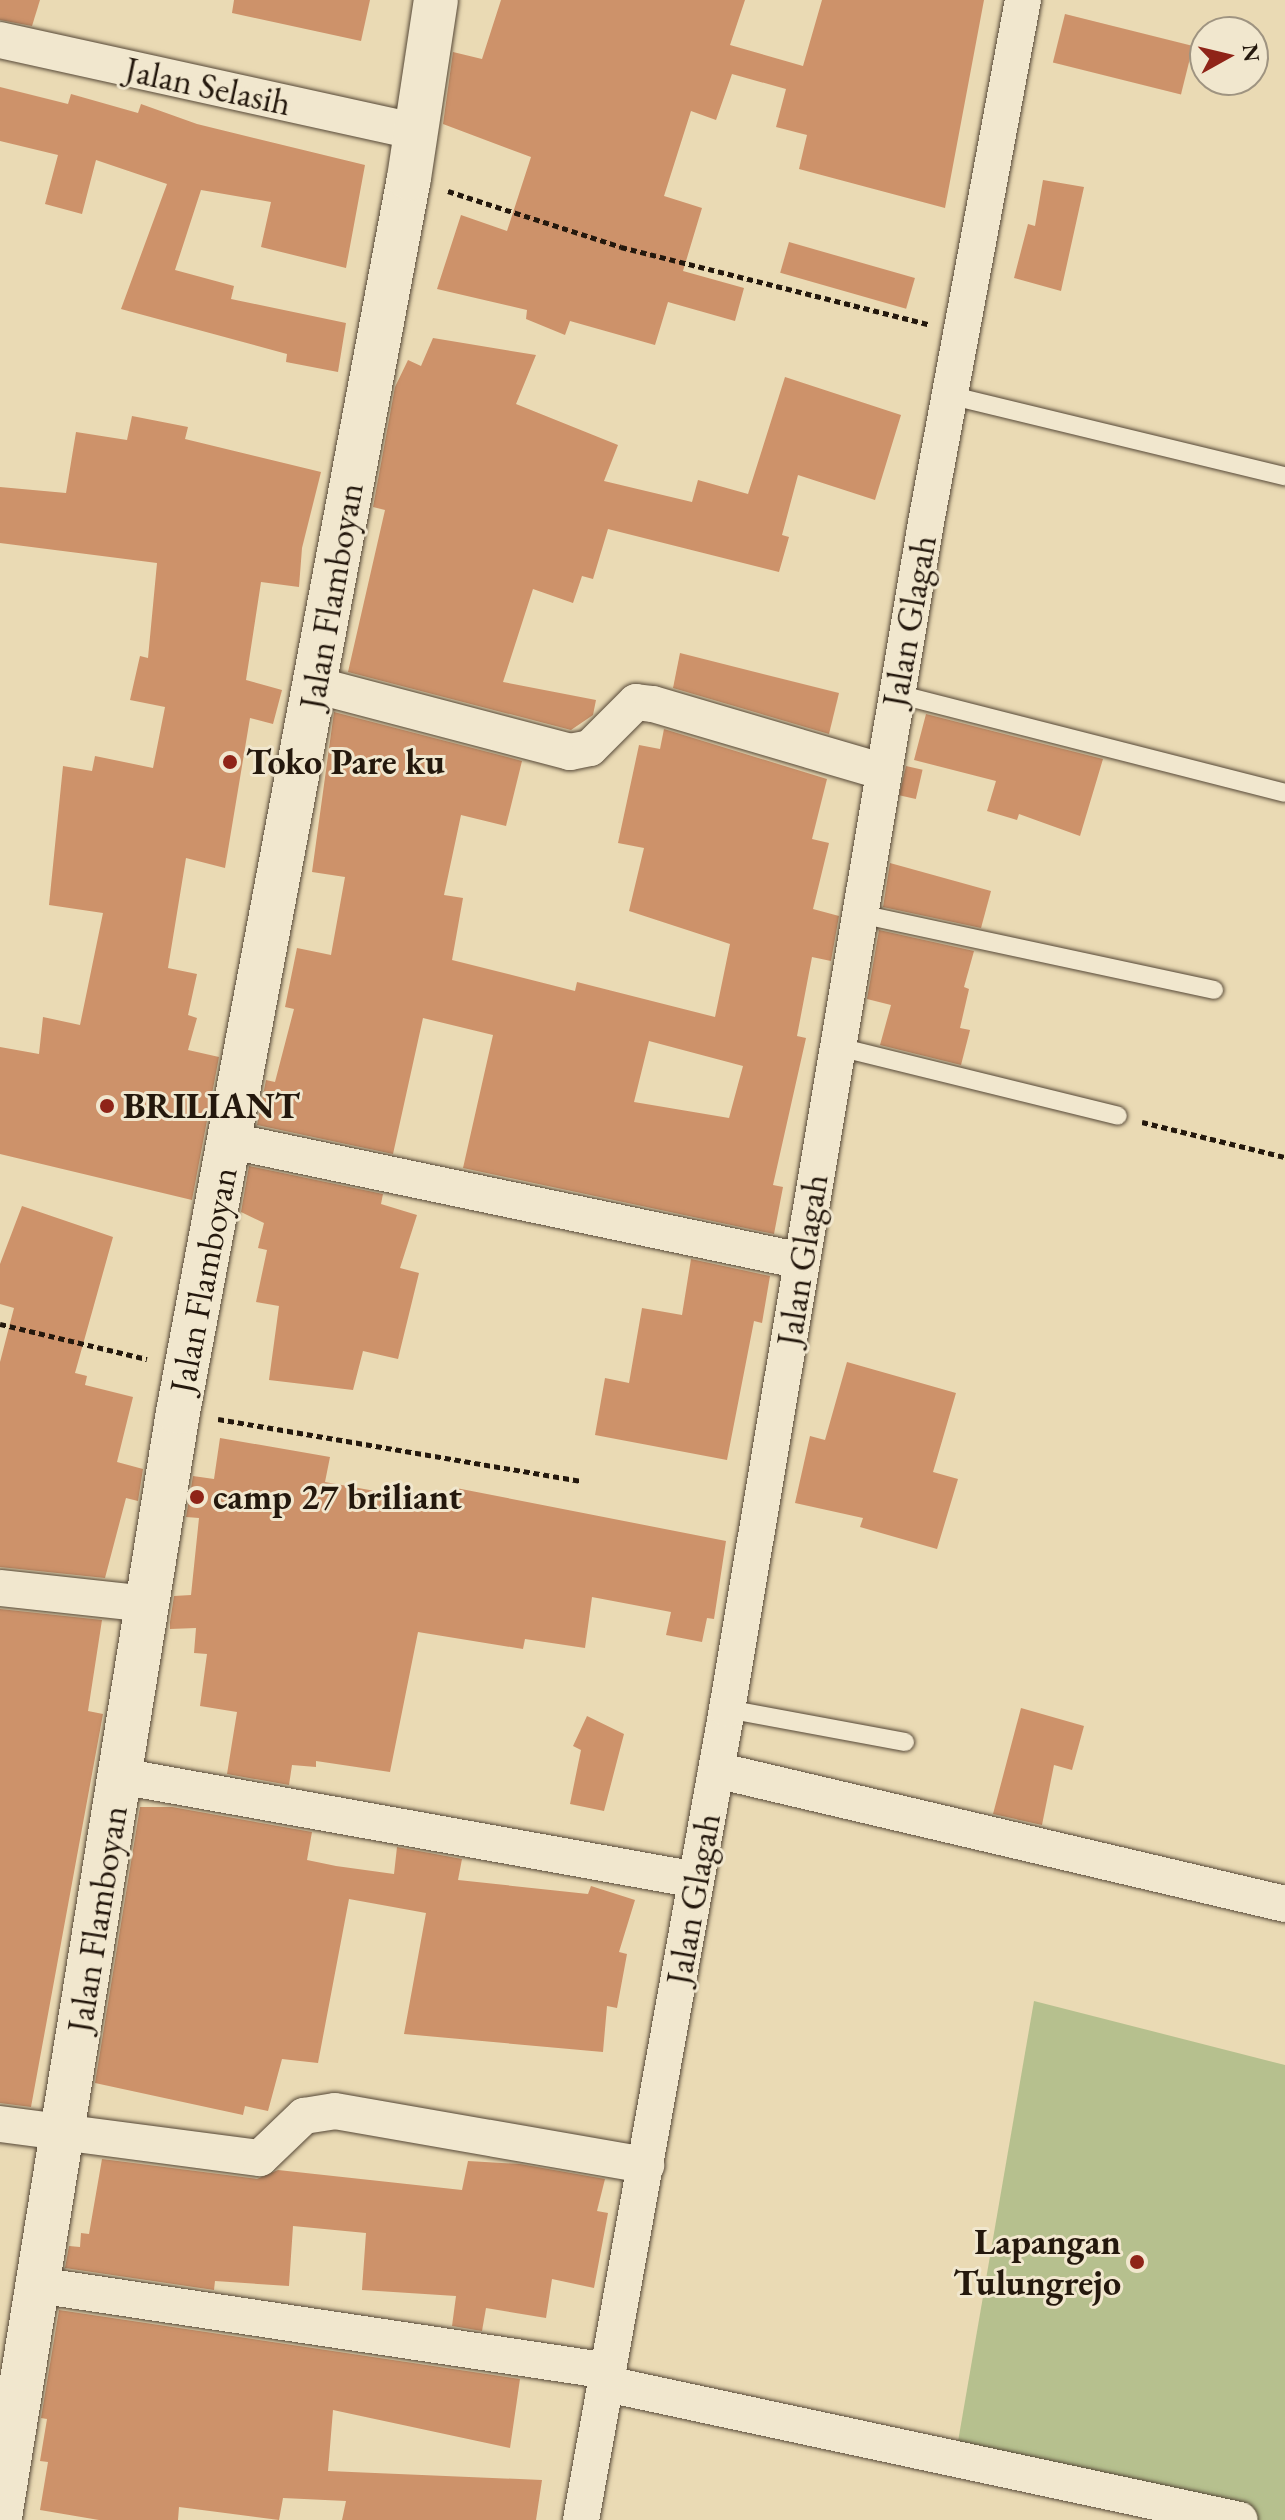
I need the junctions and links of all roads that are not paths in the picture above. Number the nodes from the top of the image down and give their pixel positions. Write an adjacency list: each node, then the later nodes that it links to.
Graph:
1 (436, 0): 4 (street, Jalan Flamboyan)
2 (1023, 0): 5 (street, Jalan Glagah)
3 (0, 40): 4 (street, Jalan Selasih)
4 (417, 132): 7 (street, Jalan Flamboyan)
5 (949, 395): 6 (lane); 8 (street, Jalan Glagah)
6 (1285, 476)
7 (315, 685): 9 (street); 15 (street, Jalan Flamboyan)
8 (897, 694): 9 (street, Jalan Glagah); 10 (lane)
9 (884, 772): 11 (street, Jalan Glagah)
10 (1285, 793)
11 (860, 914): 12 (lane); 13 (street, Jalan Glagah)
12 (1214, 990)
13 (838, 1047): 14 (lane); 16 (street, Jalan Glagah)
14 (1118, 1116)
15 (231, 1141): 16 (street); 18 (street, Jalan Flamboyan)
16 (802, 1261): 19 (street, Jalan Glagah)
17 (0, 1588): 18 (street)
18 (147, 1604): 22 (street, Jalan Flamboyan)
19 (727, 1709): 20 (lane); 21 (street, Jalan Glagah)
20 (905, 1742)
21 (716, 1770): 23 (street, Jalan Glagah); 24 (street)
22 (120, 1776): 23 (street); 26 (street, Jalan Flamboyan)
23 (696, 1880): 27 (street, Jalan Glagah)
24 (1285, 1904)
25 (0, 2124): 26 (street)
26 (62, 2135): 27 (street); 28 (street, Jalan Flamboyan)
27 (646, 2165): 29 (street, Jalan Glagah)
28 (37, 2285): 29 (street); 30 (street, Jalan Flamboyan)
29 (608, 2377): 31 (street, Jalan Glagah); 32 (street)
30 (0, 2517)
31 (581, 2520)
32 (1240, 2520)

